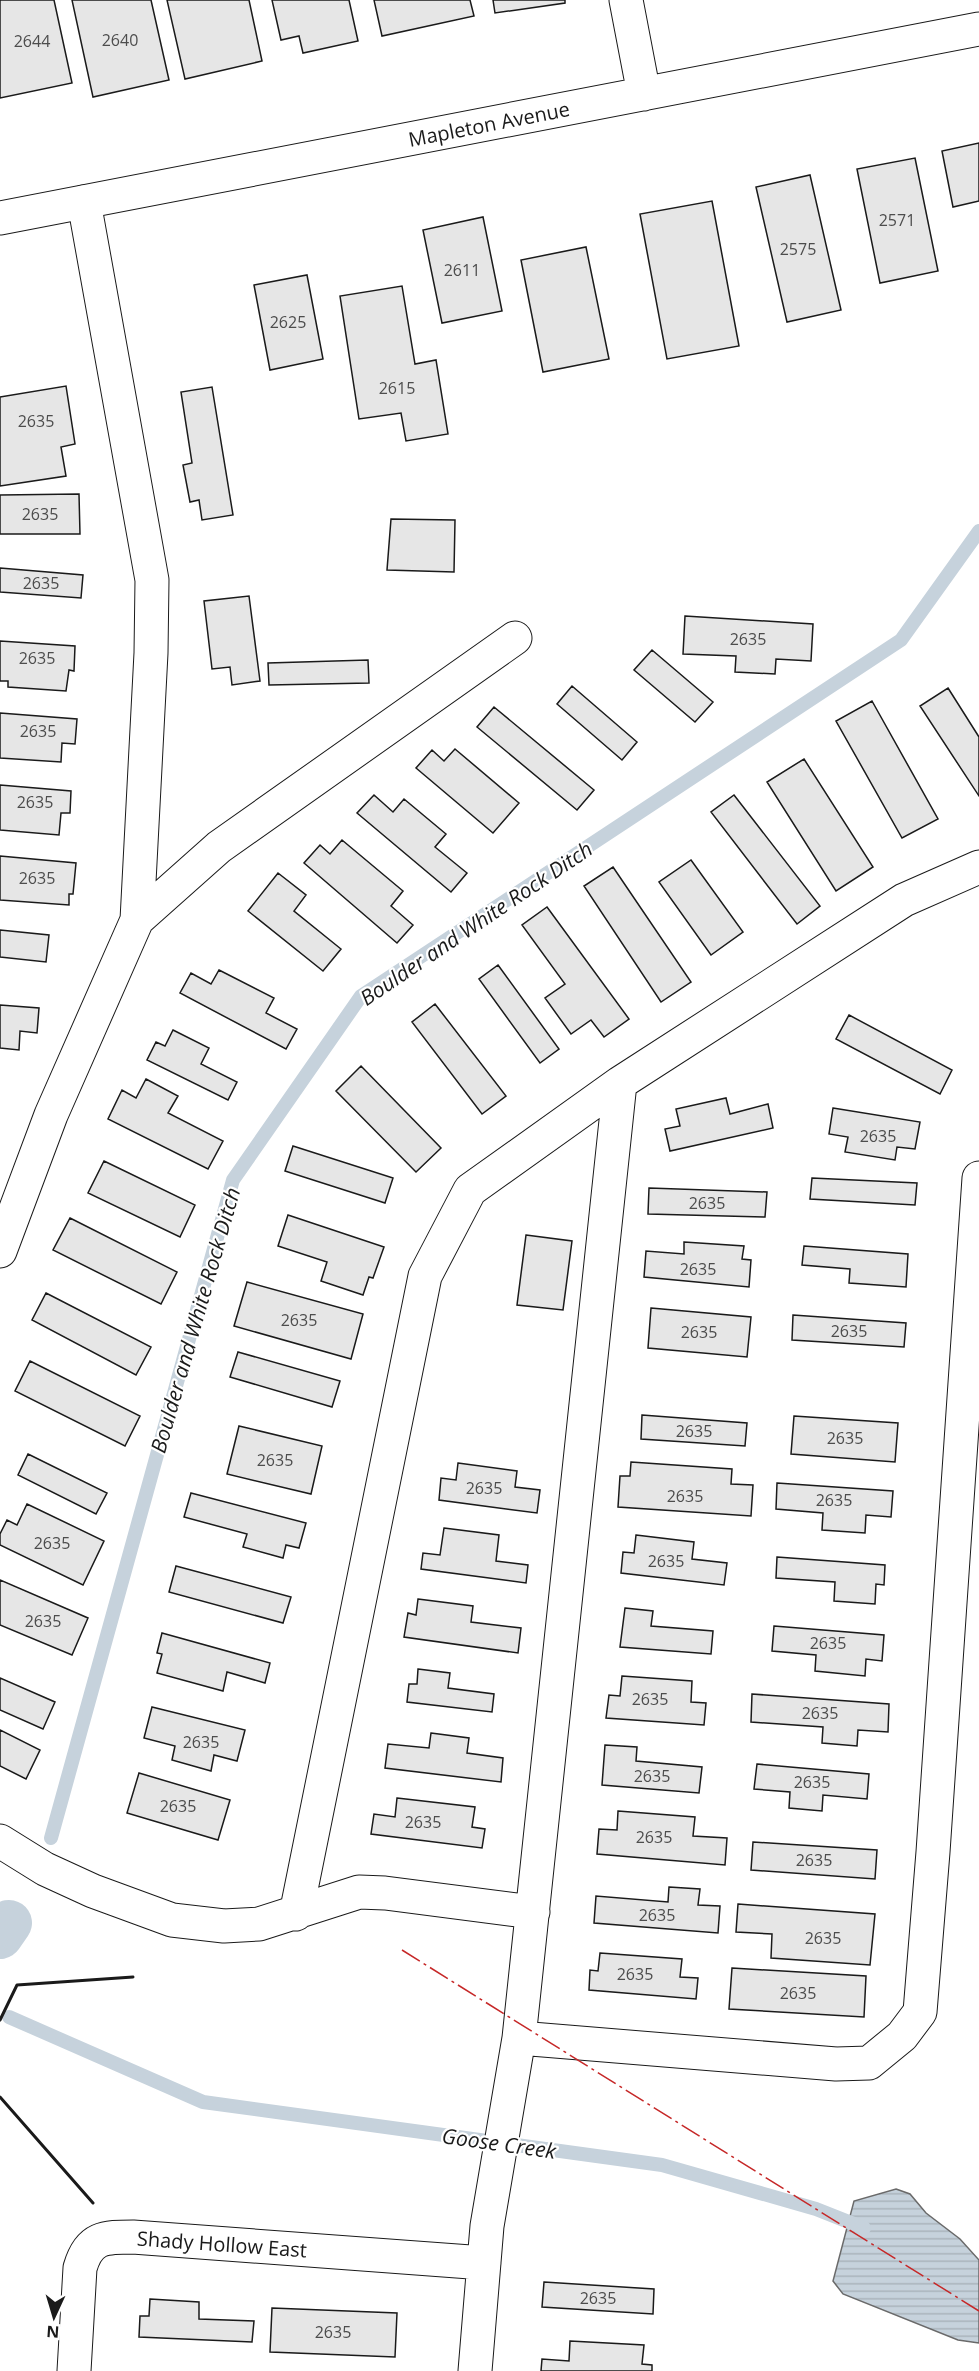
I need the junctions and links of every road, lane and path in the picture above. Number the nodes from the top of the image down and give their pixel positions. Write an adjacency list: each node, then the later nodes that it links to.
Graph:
1 (626, 0): 3 (street)
2 (979, 29): 3 (street, Mapleton Avenue)
3 (644, 94): 4 (street, Mapleton Avenue)
4 (84, 202): 5 (street, Mapleton Avenue); 8 (street)
5 (0, 218)
6 (515, 638): 8 (street)
7 (979, 867): 9 (street)
8 (137, 920): 11 (street)
9 (620, 1083): 13 (street); 14 (street)
10 (979, 1178): 15 (street)
11 (0, 1251)
12 (0, 1840): 14 (street)
13 (533, 1912): 14 (street); 15 (street)
14 (296, 1914)
15 (517, 2048): 16 (street)
16 (484, 2263): 17 (street, Shady Hollow East); 18 (street)
17 (74, 2371)
18 (475, 2371)

